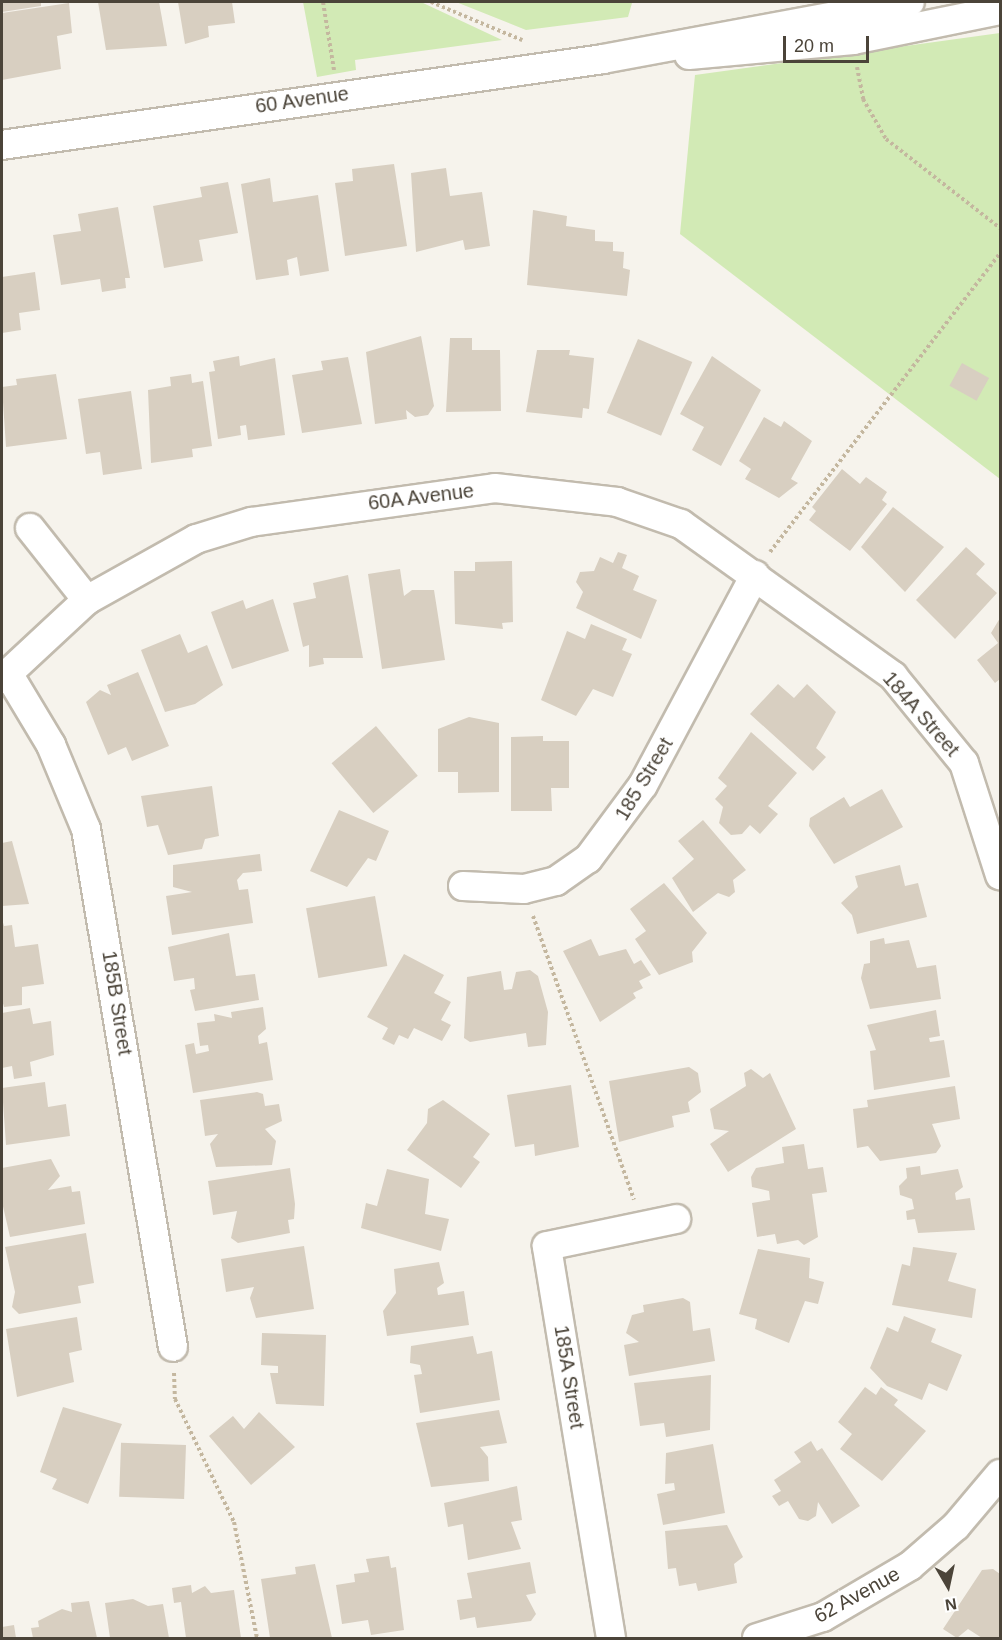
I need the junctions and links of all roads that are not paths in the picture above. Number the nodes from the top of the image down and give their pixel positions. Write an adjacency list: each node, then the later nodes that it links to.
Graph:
1 (910, 2): 3 (street, 60 Avenue)
2 (1000, 10): 3 (street, 60 Avenue)
3 (603, 59): 4 (street, 60 Avenue)
4 (2, 145)
5 (30, 528): 7 (street)
6 (755, 575): 7 (street, 60A Avenue); 9 (street, 184A Street); 10 (street, 185 Street)
7 (87, 600): 8 (street, 60A Avenue)
8 (5, 677): 12 (street, 185B Street)
9 (1000, 875)
10 (463, 886)
11 (676, 1219): 14 (street, 185A Street)
12 (173, 1347)
13 (1000, 1480): 15 (street, 62 Avenue)
14 (611, 1638)
15 (757, 1638)

